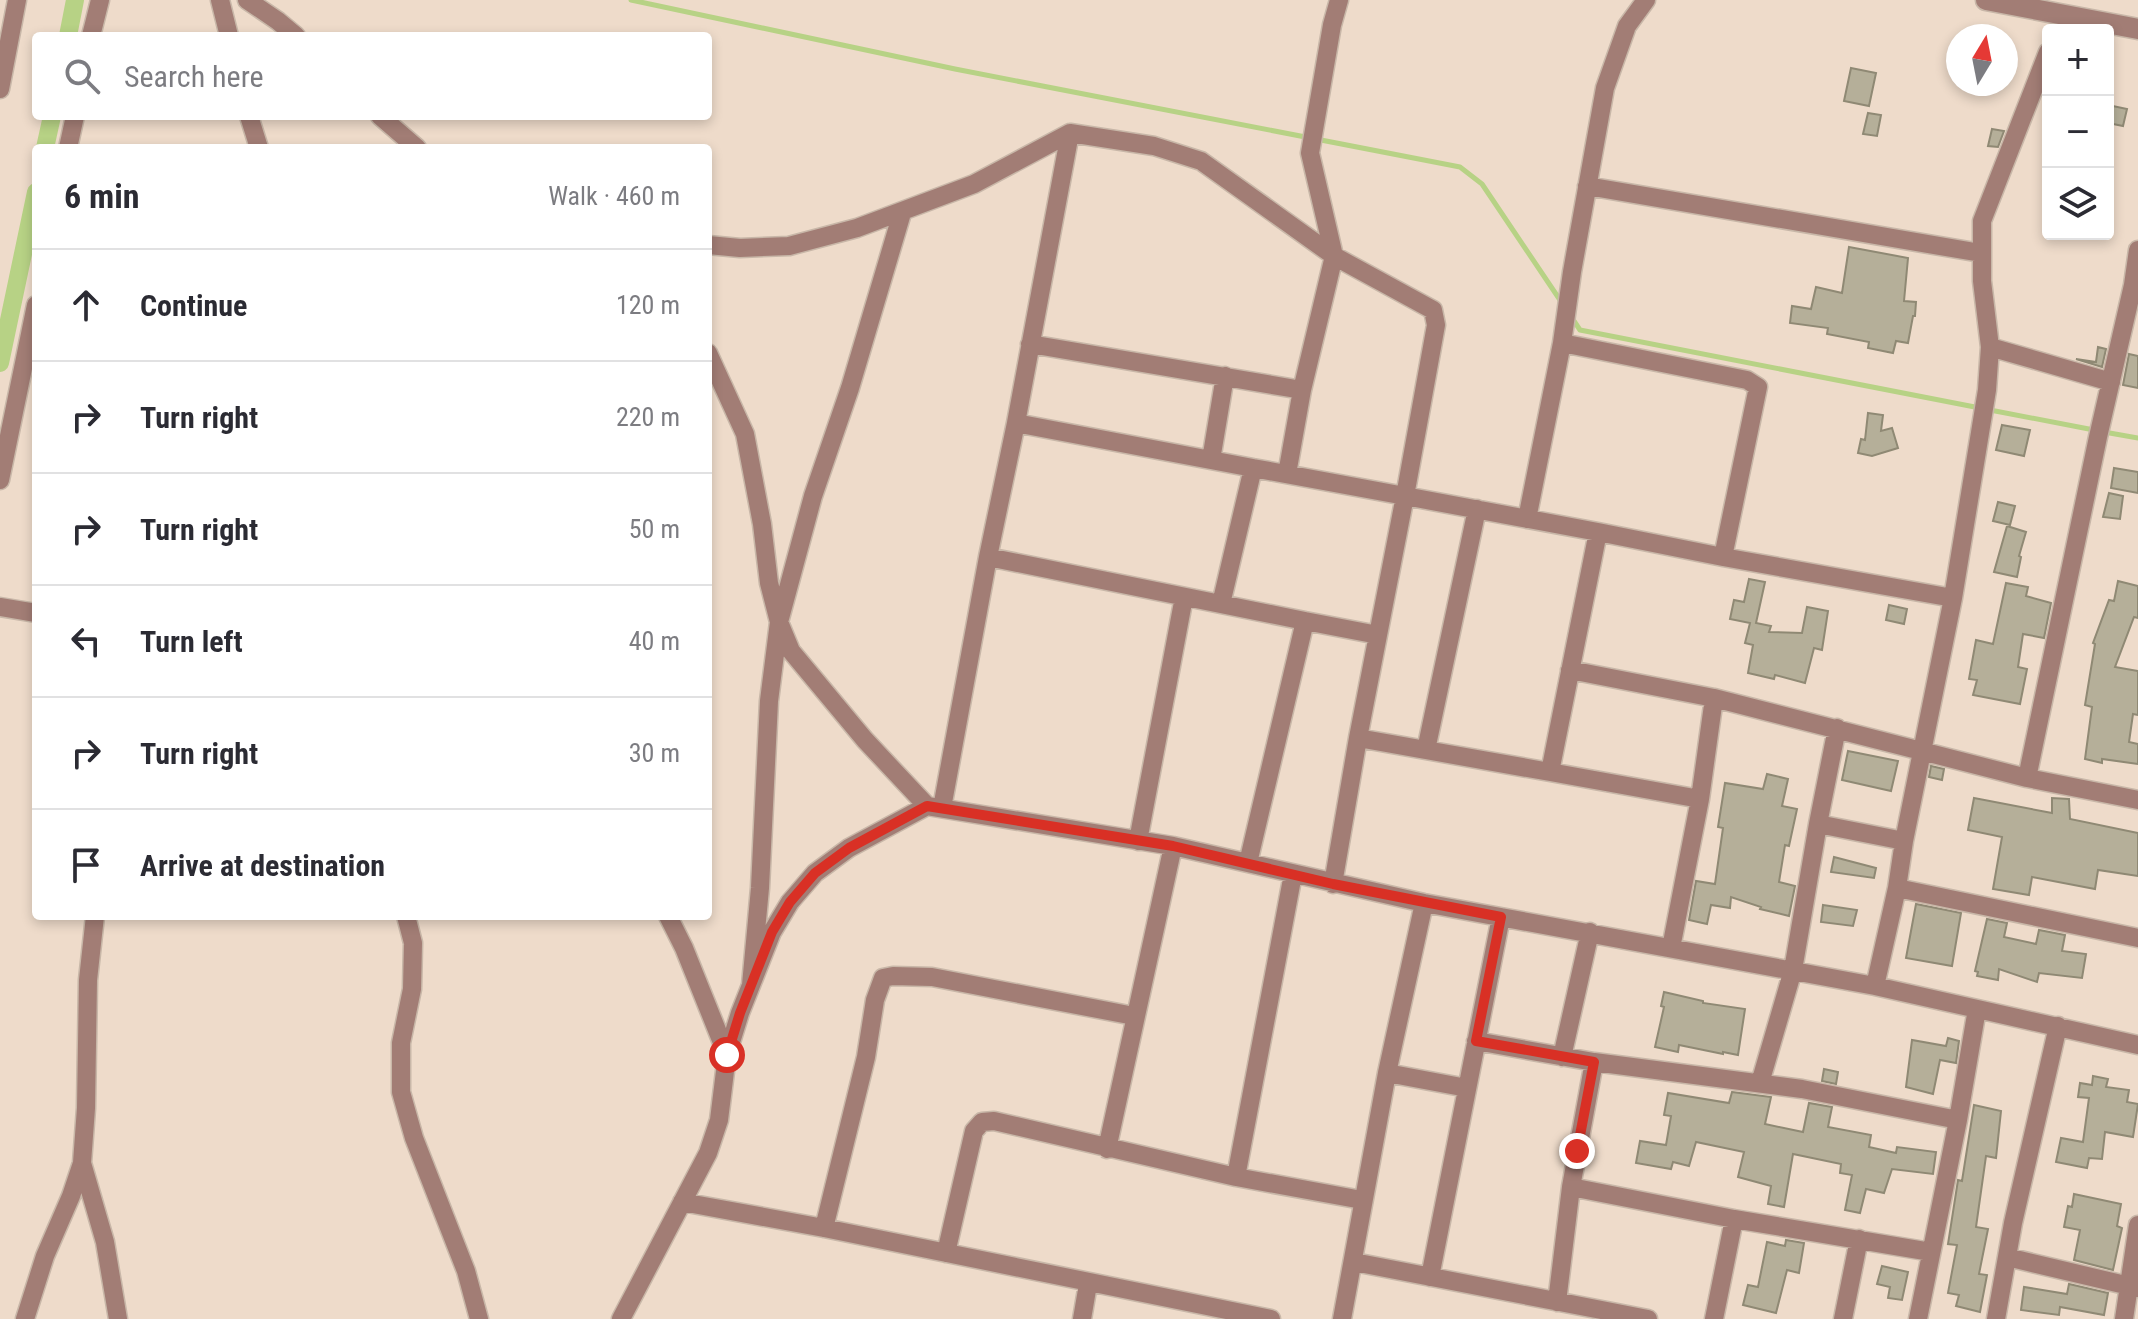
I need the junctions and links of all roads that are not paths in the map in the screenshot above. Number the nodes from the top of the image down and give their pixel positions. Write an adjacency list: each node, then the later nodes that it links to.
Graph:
1 (100, 0): 10 (street)
2 (220, 0): 11 (street)
3 (247, 0): 12 (street)
4 (1339, 0): 27 (street)
5 (1646, 0): 22 (street)
6 (1986, 0): 8 (street)
7 (11, 4): 14 (street)
8 (2060, 22): 9 (street)
9 (2138, 29)
10 (92, 32)
11 (228, 32)
12 (291, 32)
13 (2042, 67): 26 (street)
14 (0, 89)
15 (74, 120): 19 (street)
16 (250, 120): 20 (street)
17 (385, 120): 21 (street)
18 (1070, 133): 23 (street); 27 (street); 31 (street)
19 (69, 144)
20 (258, 144)
21 (412, 144)
22 (1587, 186): 26 (street); 30 (street)
23 (902, 213): 24 (street); 54 (street)
24 (712, 245)
25 (2138, 250): 28 (street)
26 (1981, 253): 32 (street)
27 (1334, 256): 36 (street); 42 (street)
28 (2135, 286): 35 (street)
29 (32, 324): 41 (street)
30 (1562, 343): 44 (street); 47 (street)
31 (1030, 344): 34 (street); 37 (street)
32 (1990, 347): 35 (street); 49 (street)
33 (712, 362): 54 (street)
34 (1225, 376): 36 (street); 38 (street)
35 (2111, 382): 63 (street)
36 (1302, 390): 40 (street)
37 (1016, 423): 38 (street); 46 (street)
38 (1211, 460): 39 (street)
39 (1253, 468): 40 (street); 50 (street)
40 (1287, 474): 42 (street)
41 (0, 480)
42 (1405, 496): 43 (street); 55 (street)
43 (1477, 509): 44 (street); 60 (street)
44 (1527, 519): 45 (street)
45 (1598, 532): 47 (street); 56 (street)
46 (988, 557): 48 (street); 66 (street)
47 (1723, 557): 49 (street)
48 (1184, 597): 50 (street); 68 (street)
49 (1953, 598): 61 (street)
50 (1221, 604): 53 (street)
51 (0, 607): 52 (street)
52 (32, 612)
53 (1305, 621): 55 (street); 71 (street)
54 (779, 622): 66 (street); 84 (street)
55 (1378, 635): 59 (street)
56 (1570, 670): 57 (street); 62 (street)
57 (1714, 698): 58 (street); 64 (street)
58 (1837, 728): 61 (street); 67 (street)
59 (1358, 738): 60 (street); 73 (street)
60 (1426, 750): 62 (street)
61 (1924, 751): 63 (street); 69 (street)
62 (1550, 772): 64 (street)
63 (2027, 778): 65 (street)
64 (1700, 799): 82 (street)
65 (2138, 800)
66 (934, 807): 68 (street); 84 (street)
67 (1818, 824): 69 (street); 83 (street)
68 (1138, 841): 70 (street)
69 (1904, 841): 74 (street)
70 (1173, 846): 71 (street); 87 (street)
71 (1248, 863): 72 (street)
72 (1293, 874): 73 (street); 100 (street)
73 (1333, 884): 75 (street)
74 (1897, 888): 81 (street); 85 (street)
75 (1424, 903): 76 (street); 94 (street)
76 (1501, 917): 80 (street); 89 (street)
77 (95, 920): 99 (street)
78 (407, 920): 119 (street)
79 (670, 920): 91 (street)
80 (1590, 932): 82 (street); 92 (street)
81 (2138, 938)
82 (1671, 948): 83 (street)
83 (1793, 970): 85 (street); 95 (street)
84 (751, 985): 91 (street)
85 (1875, 986): 86 (street)
86 (1977, 1009): 88 (street); 97 (street)
87 (1134, 1016): 98 (street); 106 (street)
88 (2058, 1026): 90 (street); 110 (street)
89 (1476, 1041): 92 (street); 96 (street)
90 (2138, 1045)
91 (727, 1055): 103 (street)
92 (1562, 1057): 93 (street)
93 (1594, 1062): 95 (street); 101 (street)
94 (1387, 1073): 96 (street); 102 (street)
95 (1760, 1083): 97 (street)
96 (1467, 1088): 112 (street)
97 (1958, 1120): 108 (street)
98 (1107, 1149): 100 (street); 109 (street)
99 (82, 1163): 117 (street); 118 (street)
100 (1236, 1177): 102 (street)
101 (1571, 1187): 104 (street); 115 (street)
102 (1362, 1200): 111 (street)
103 (682, 1202): 106 (street); 120 (street)
104 (1734, 1219): 107 (street); 125 (street)
105 (2138, 1225): 114 (street)
106 (824, 1228): 109 (street)
107 (1859, 1239): 108 (street); 126 (street)
108 (1931, 1252): 127 (street)
109 (946, 1253): 113 (street)
110 (2007, 1257): 114 (street); 128 (street)
111 (1354, 1262): 112 (street); 123 (street)
112 (1430, 1277): 115 (street)
113 (1088, 1284): 116 (street); 121 (street)
114 (2133, 1287): 129 (street)
115 (1557, 1302): 124 (street)
116 (1208, 1313): 122 (street)
117 (25, 1319)
118 (118, 1319)
119 (479, 1319)
120 (621, 1319)
121 (1082, 1319)
122 (1271, 1319)
123 (1342, 1319)
124 (1648, 1319)
125 (1714, 1319)
126 (1843, 1319)
127 (1918, 1319)
128 (1996, 1319)
129 (2124, 1319)

